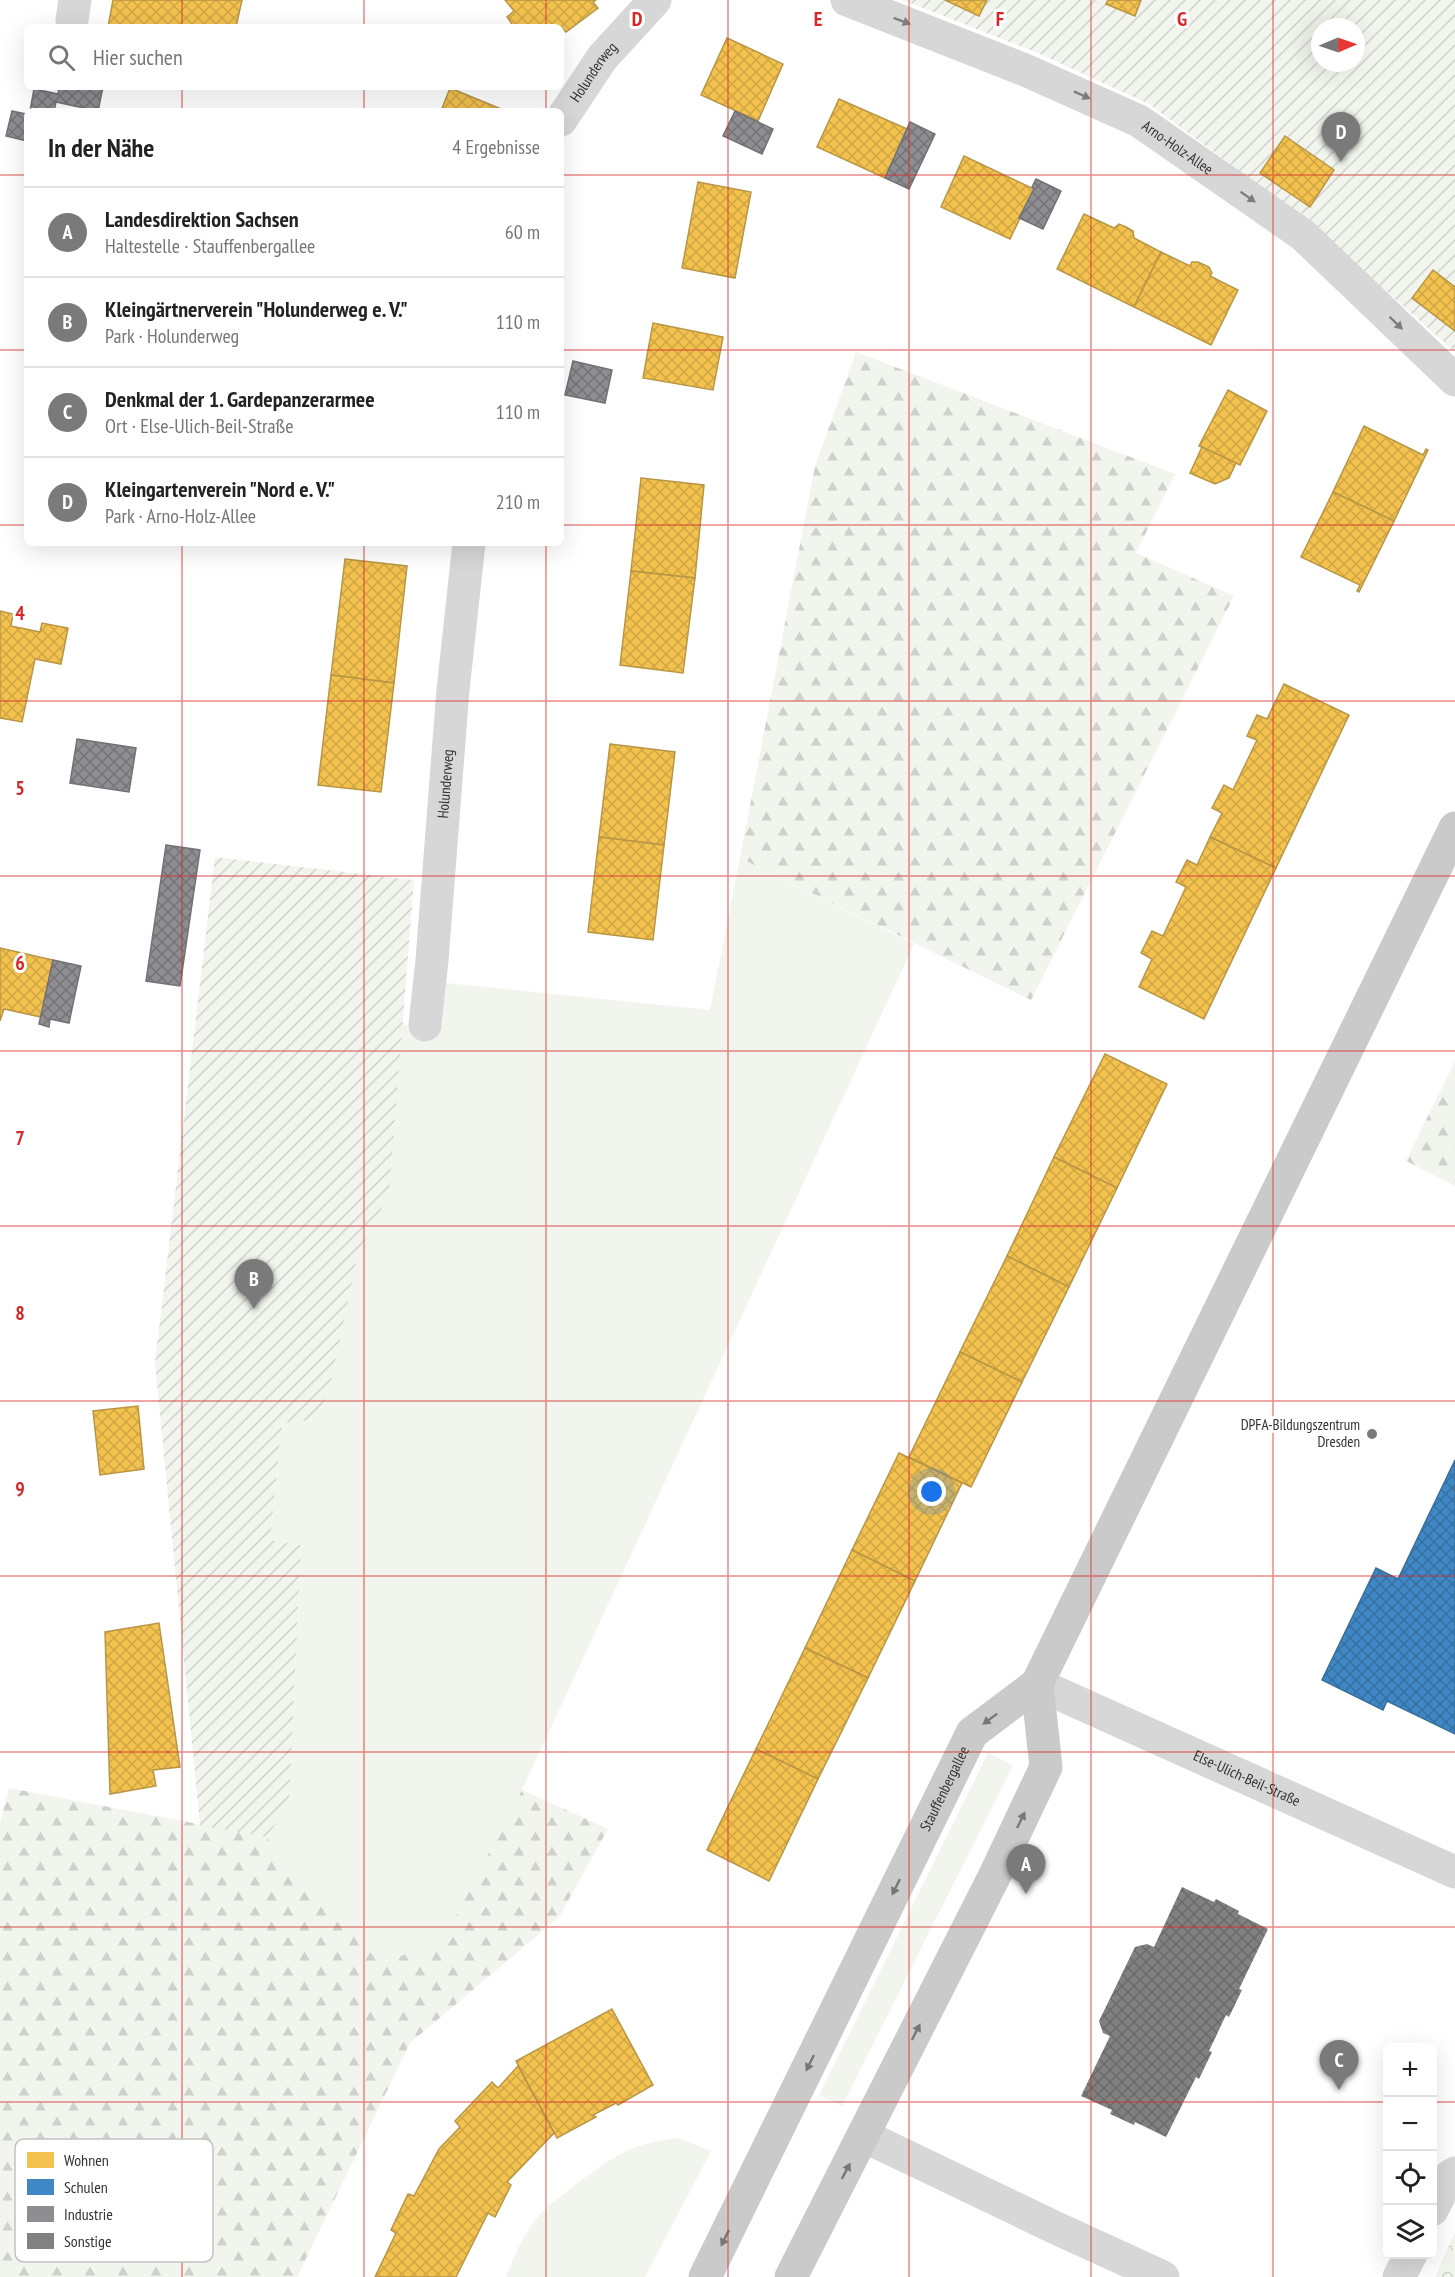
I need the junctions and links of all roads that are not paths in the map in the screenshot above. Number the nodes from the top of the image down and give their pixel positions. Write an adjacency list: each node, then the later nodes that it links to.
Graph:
1 (655, 0): 3 (street, Holunderweg)
2 (847, 0): 4 (street, Arno-Holz-Allee, one-way to 4)
3 (564, 115)
4 (1455, 380)
5 (469, 546): 7 (street, Holunderweg)
6 (1455, 828): 8 (main road)
7 (425, 1025)
8 (1037, 1684): 9 (street, Else-Ulich-Beil-Straße); 10 (main road, one-way to 8); 14 (main road, Stauffenbergallee, one-way to 14)
9 (1455, 1872)
10 (864, 2136): 15 (main road, one-way to 10); 16 (street)
11 (1455, 2173): 12 (street)
12 (1435, 2205)
13 (1408, 2259): 17 (street)
14 (705, 2277)
15 (791, 2277)
16 (1163, 2277)
17 (1399, 2277)

